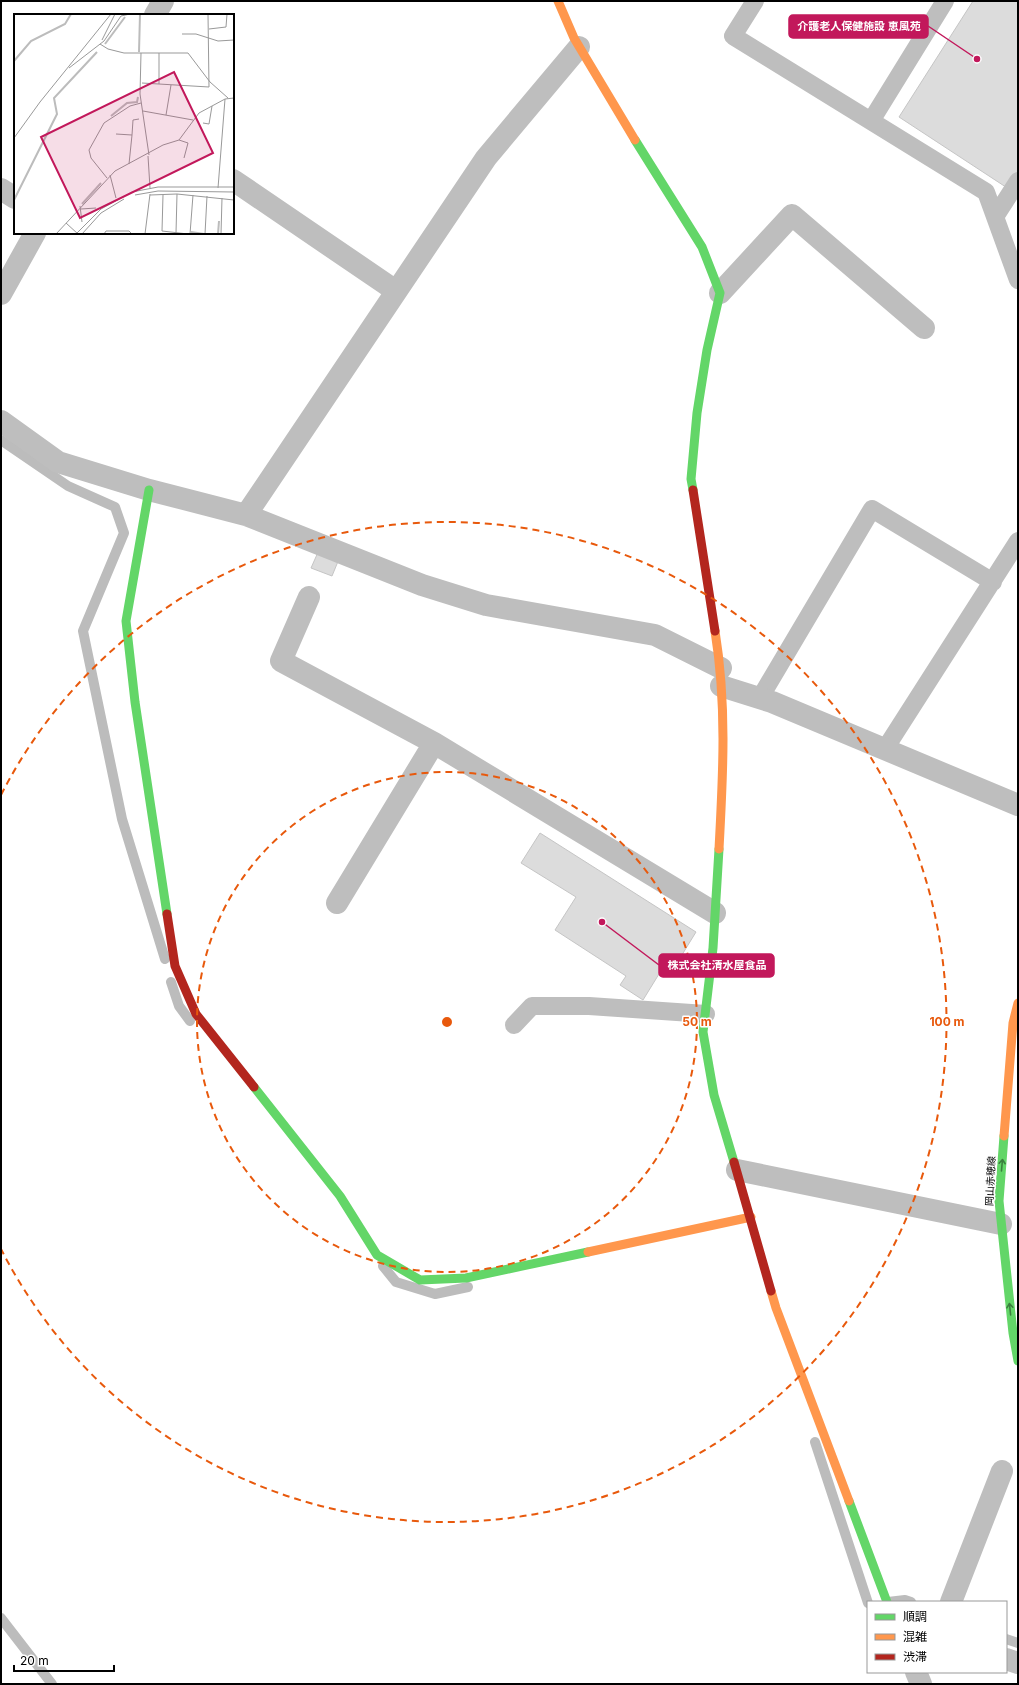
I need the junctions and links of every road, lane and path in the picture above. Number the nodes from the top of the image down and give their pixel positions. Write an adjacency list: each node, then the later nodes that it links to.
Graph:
1 (163, 1): 5 (street)
2 (558, 1): 6 (street)
3 (755, 1): 7 (lane)
4 (945, 1): 7 (lane)
5 (156, 14)
6 (579, 47): 15 (street); 16 (street)
7 (871, 121): 12 (lane)
8 (234, 181): 15 (street)
9 (1018, 181): 12 (lane)
10 (1, 189): 11 (street)
11 (14, 197)
12 (995, 217): 14 (lane)
13 (34, 234): 17 (street)
14 (1018, 280)
15 (396, 291): 21 (street)
16 (720, 293): 18 (street); 25 (street)
17 (1, 294)
18 (924, 328)
19 (1, 421): 20 (street)
20 (149, 490): 21 (street); 36 (street)
21 (246, 515): 25 (street)
22 (1018, 541): 23 (lane)
23 (993, 582): 26 (lane); 28 (lane)
24 (309, 597): 27 (street)
25 (721, 677): 26 (street); 31 (street)
26 (760, 698): 28 (street)
27 (434, 743): 30 (street); 31 (street)
28 (885, 749): 29 (street)
29 (1018, 805)
30 (337, 903)
31 (715, 914): 33 (street)
32 (1018, 1003): 37 (street, 岡山赤穂線, one-way to 32)
33 (706, 1014): 34 (lane); 35 (street)
34 (514, 1025)
35 (737, 1170): 36 (street); 37 (street)
36 (752, 1216): 40 (street)
37 (1001, 1224): 38 (street, 岡山赤穂線, one-way to 37)
38 (1018, 1361)
39 (1002, 1472): 41 (street)
40 (886, 1598)
41 (951, 1601)
42 (1007, 1659): 43 (street)
43 (1018, 1663)
44 (916, 1673): 45 (street)
45 (921, 1684)

